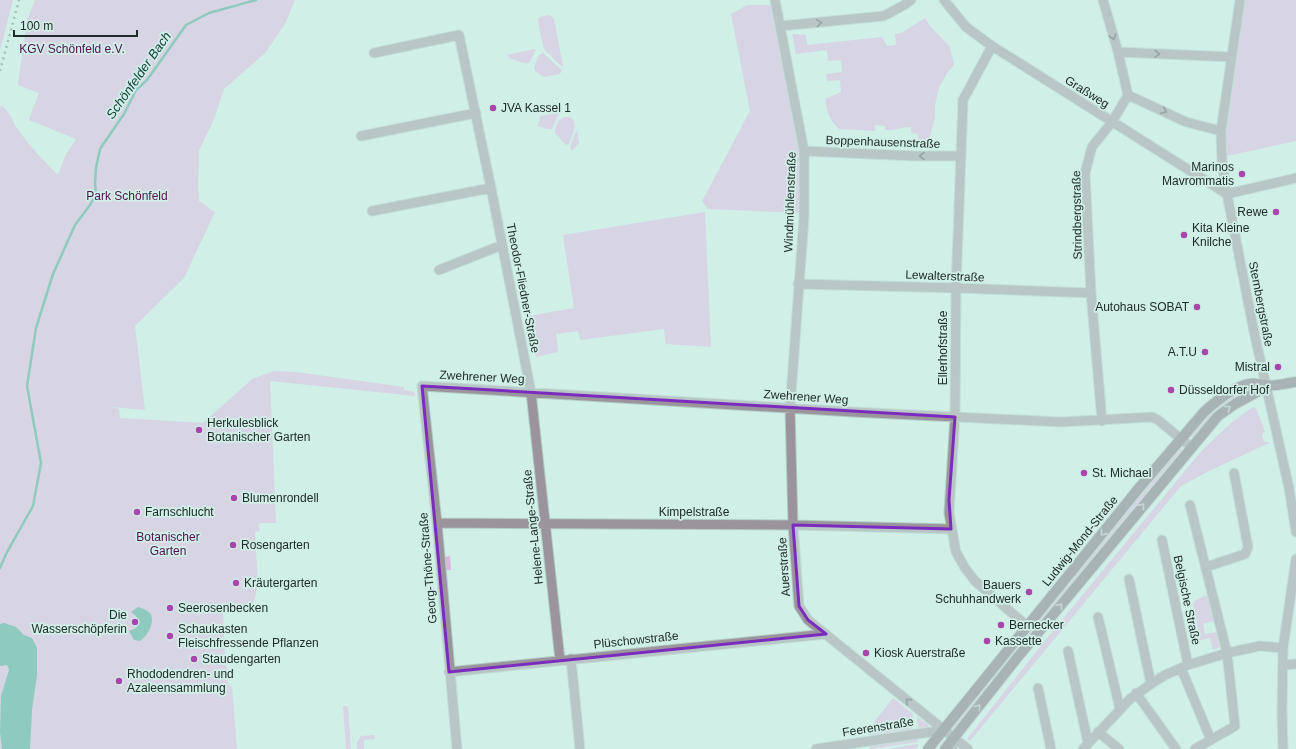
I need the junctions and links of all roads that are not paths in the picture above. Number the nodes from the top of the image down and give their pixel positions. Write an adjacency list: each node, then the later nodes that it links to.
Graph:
1 (775, 0): 6 (street, Windmühlenstraße)
2 (911, 0): 6 (street, one-way to 2)
3 (944, 0): 7 (street, Graßweg)
4 (1102, 0): 8 (street, one-way to 8)
5 (1240, 0): 10 (street, Sternbergstraße)
6 (780, 26): 16 (street, Windmühlenstraße)
7 (992, 46): 13 (street, Graßweg); 17 (street, Ellerhofstraße)
8 (1118, 52): 10 (street, one-way to 10); 11 (street)
9 (374, 53): 12 (street, Theodor-Fliedner-Straße)
10 (1232, 57): 14 (street, Sternbergstraße)
11 (1128, 95): 13 (street, Strindbergstraße); 14 (street, one-way to 14)
12 (476, 113): 15 (street); 19 (street, Theodor-Fliedner-Straße)
13 (1112, 122): 20 (street, Graßweg); 26 (street, Strindbergstraße)
14 (1221, 132): 20 (street, Sternbergstraße)
15 (361, 136)
16 (804, 151): 17 (street, Boppenhausenstraße, one-way to 16); 24 (street, Windmühlenstraße)
17 (961, 156): 25 (street, Ellerhofstraße)
18 (1296, 178): 20 (street)
19 (491, 188): 21 (street); 22 (street, Theodor-Fliedner-Straße)
20 (1227, 194): 29 (street, Sternbergstraße)
21 (372, 211)
22 (502, 245): 23 (street); 30 (street, Theodor-Fliedner-Straße)
23 (439, 270)
24 (798, 284): 25 (street, Lewalterstraße); 31 (street, Windmühlenstraße)
25 (956, 288): 26 (street, Lewalterstraße); 32 (street, Ellerhofstraße)
26 (1091, 293): 33 (street, Strindbergstraße)
27 (1296, 382): 29 (main road)
28 (422, 386): 30 (street, Zwehrener Weg); 38 (street, Georg-Thöne-Straße)
29 (1266, 386): 34 (main road, Ludwig-Mond-Straße); 35 (main road, one-way to 29); 42 (street, Sternbergstraße)
30 (530, 392): 31 (street, Zwehrener Weg); 39 (street, Helene-Lange-Straße)
31 (790, 408): 32 (street, Zwehrener Weg); 40 (street, Auerstraße)
32 (955, 417): 33 (street, Zwehrener Weg); 41 (street, Ellerhofstraße)
33 (1102, 421): 34 (street, Zwehrener Weg)
34 (1181, 438): 35 (street, Zwehrener Weg); 49 (main road, Ludwig-Mond-Straße, one-way to 49)
35 (1191, 447): 66 (main road, one-way to 35)
36 (1234, 473): 45 (street, Belgische Straße)
37 (1190, 505): 45 (street, Belgische Straße)
38 (437, 523): 39 (street, Kimpelstraße); 59 (street, Georg-Thöne-Straße)
39 (545, 523): 40 (street, Kimpelstraße); 55 (street, Helene-Lange-Straße)
40 (793, 525): 41 (street, Kimpelstraße); 50 (street, Auerstraße)
41 (951, 528): 49 (street, Ellerhofstraße)
42 (1296, 532)
43 (1162, 540): 58 (street, Belgische Straße)
44 (1296, 559): 46 (street)
45 (1206, 567): 53 (street, Belgische Straße)
46 (1295, 571): 51 (street)
47 (1129, 579): 60 (street)
48 (1098, 617): 63 (street)
49 (1027, 626): 64 (main road, Ludwig-Mond-Straße)
50 (826, 634): 54 (street, Plüschowstraße); 64 (street, Auerstraße, one-way to 50)
51 (1283, 648): 53 (street, Belgische Straße); 57 (street)
52 (1068, 651): 68 (street, Belgische Straße)
53 (1227, 653): 58 (street, Belgische Straße); 67 (street, Belgische Straße)
54 (571, 659): 55 (street, Plüschowstraße); 70 (street)
55 (560, 660): 59 (street, Plüschowstraße)
56 (1296, 664): 57 (street)
57 (1282, 665): 80 (street)
58 (1185, 666): 60 (street, Belgische Straße); 67 (street, Belgische Straße)
59 (449, 672): 69 (street, Georg-Thöne-Straße)
60 (1151, 684): 62 (street, Belgische Straße)
61 (1038, 688): 76 (street)
62 (1136, 694): 63 (street, Belgische Straße); 78 (street)
63 (1120, 709): 65 (street, Belgische Straße)
64 (944, 730): 66 (street, Auerstraße); 71 (street, Feerenstraße); 72 (main road, Ludwig-Mond-Straße)
65 (1098, 732): 68 (street, Belgische Straße); 77 (street)
66 (954, 738): 73 (main road); 74 (street); 75 (street, Auerstraße)
67 (1211, 740): 79 (street, Belgische Straße)
68 (1085, 746)
69 (457, 749)
70 (580, 749)
71 (816, 749)
72 (928, 749)
73 (945, 749)
74 (952, 749)
75 (968, 749)
76 (1051, 749)
77 (1119, 749)
78 (1176, 749)
79 (1194, 749)
80 (1283, 749)

